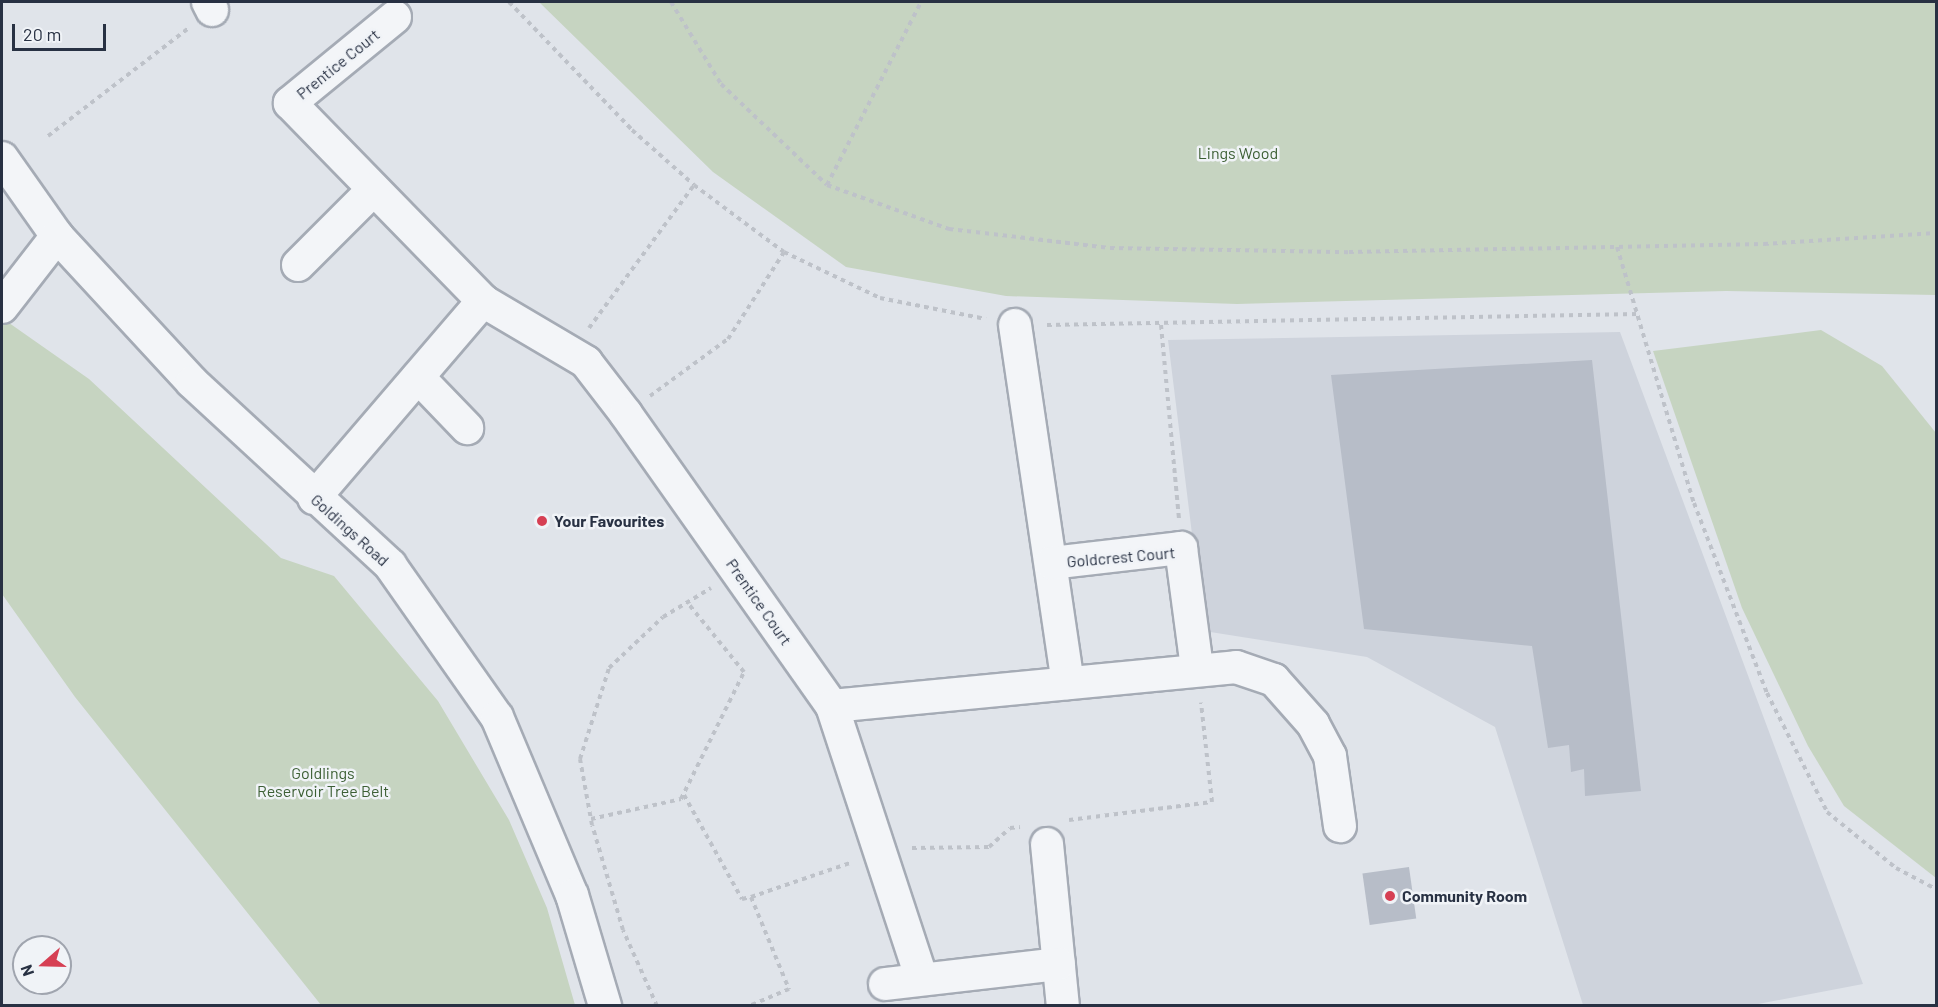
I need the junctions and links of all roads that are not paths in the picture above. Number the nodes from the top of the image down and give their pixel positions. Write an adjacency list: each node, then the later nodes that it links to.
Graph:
1 (395, 17): 3 (street, Prentice Court)
2 (2, 158): 4 (street, Goldings Road)
3 (374, 189): 5 (street); 6 (street, Prentice Court)
4 (57, 236): 7 (street); 11 (street, Goldings Road)
5 (298, 265)
6 (483, 301): 9 (street); 15 (street, Prentice Court)
7 (2, 307)
8 (1015, 325): 12 (street, Goldcrest Court)
9 (418, 377): 10 (street); 11 (street)
10 (467, 428)
11 (314, 498): 21 (street, Goldings Road)
12 (1051, 563): 13 (street, Goldcrest Court); 14 (street, Goldcrest Court)
13 (1197, 668): 14 (street); 16 (street)
14 (1068, 683): 15 (street)
15 (832, 706): 19 (street, Prentice Court)
16 (1340, 826)
17 (1047, 844): 18 (street)
18 (1059, 964): 19 (street); 22 (street)
19 (922, 979): 20 (street)
20 (885, 984)
21 (605, 1005)
22 (1063, 1005)

